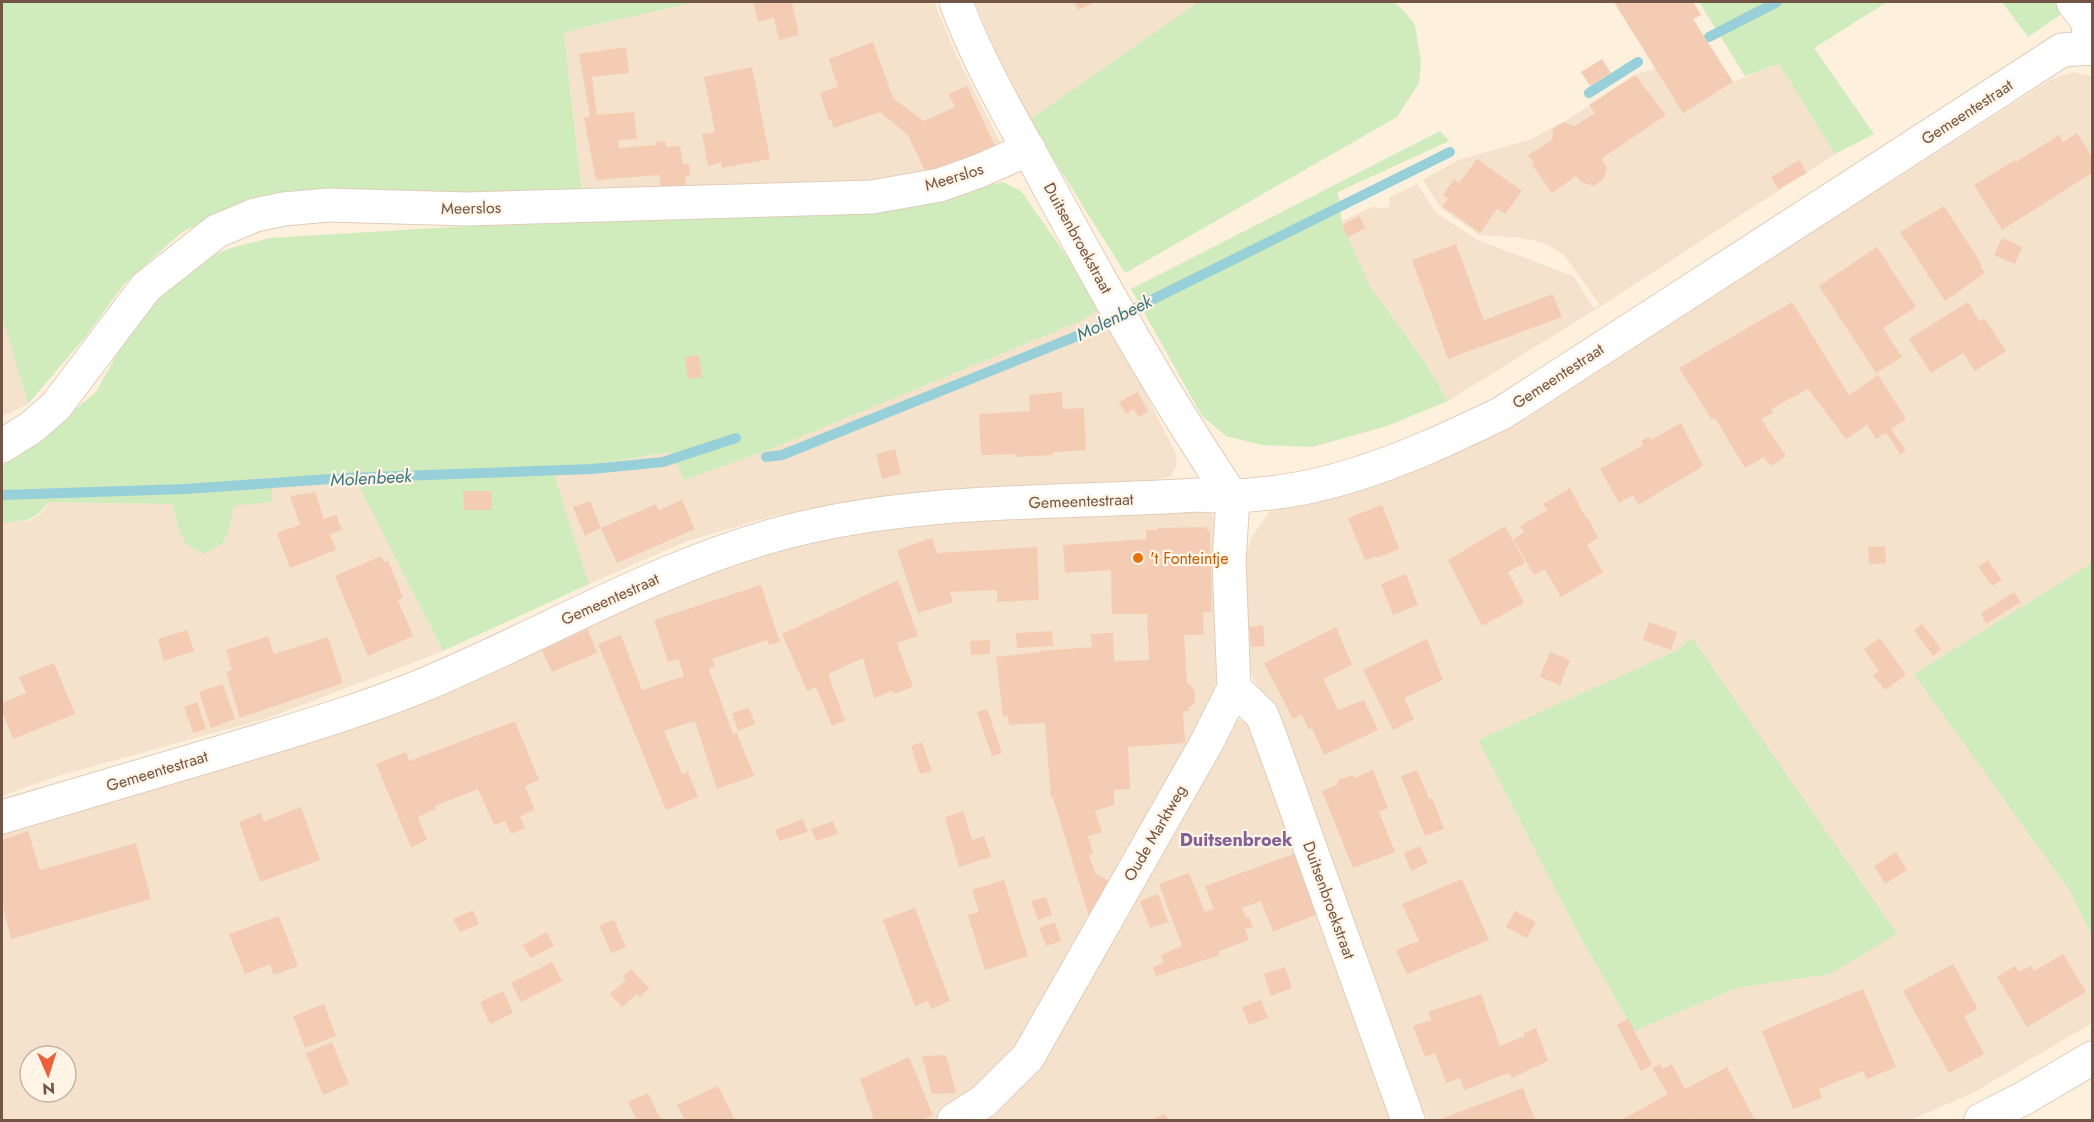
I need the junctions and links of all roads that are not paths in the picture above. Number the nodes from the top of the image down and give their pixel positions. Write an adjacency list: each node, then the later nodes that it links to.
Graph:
1 (956, 2): 4 (street, Duitsenbroekstraat)
2 (2073, 2): 3 (street)
3 (2092, 48): 6 (street, Gemeentestraat)
4 (1029, 149): 5 (street, Meerslos); 6 (street, Duitsenbroekstraat)
5 (2, 446)
6 (1233, 498): 7 (street, Oude Marktweg); 8 (street, Gemeentestraat)
7 (1234, 688): 10 (street, Oude Marktweg); 11 (street, Duitsenbroekstraat)
8 (2, 817)
9 (2092, 1058): 12 (street)
10 (954, 1120)
11 (1408, 1120)
12 (1981, 1120)

